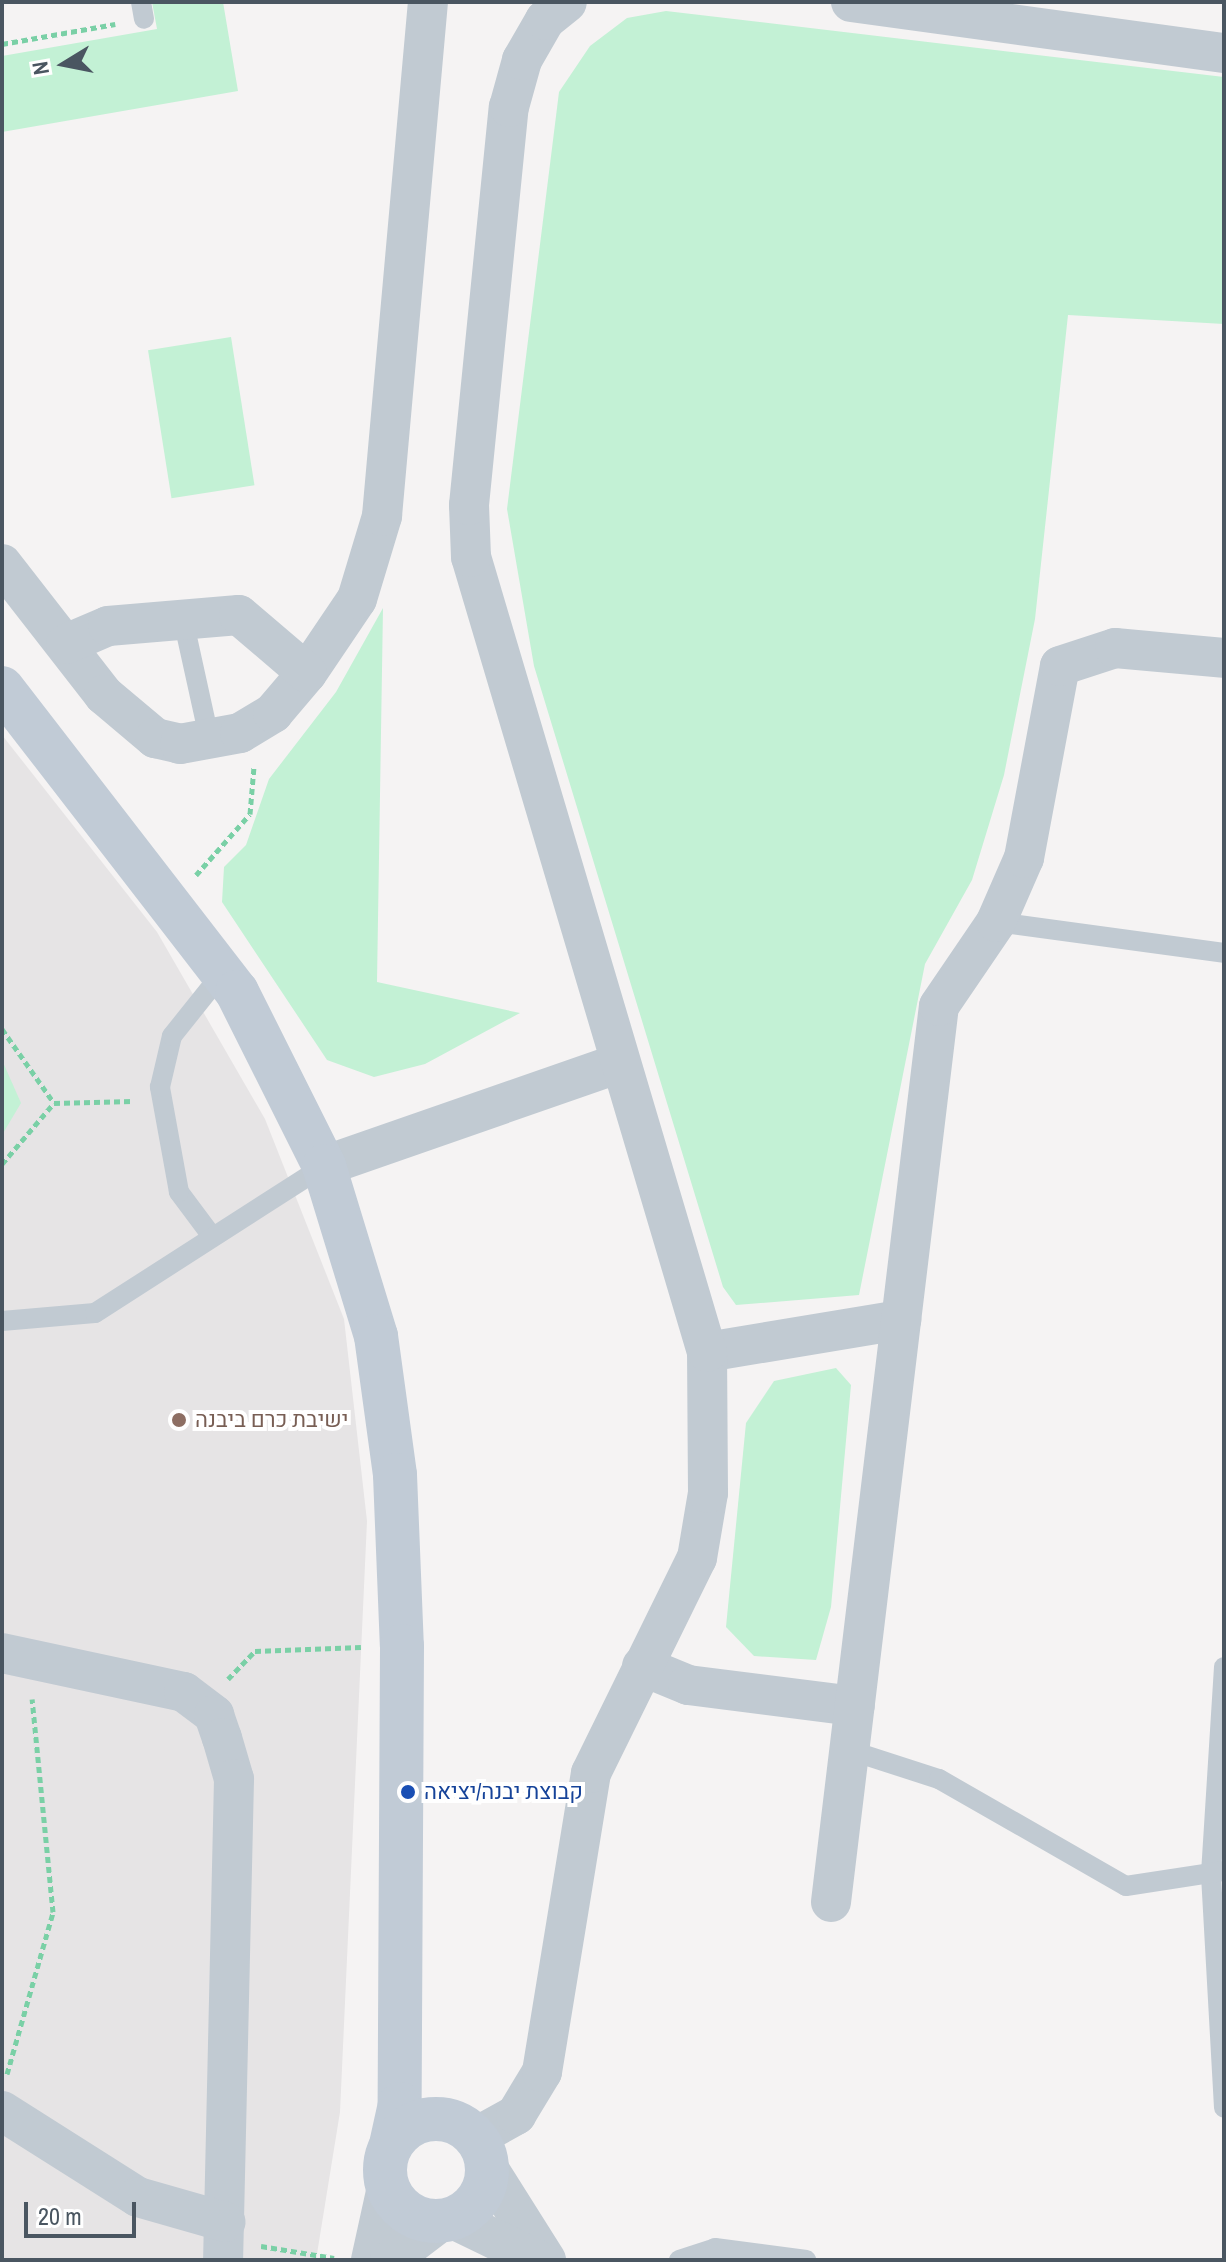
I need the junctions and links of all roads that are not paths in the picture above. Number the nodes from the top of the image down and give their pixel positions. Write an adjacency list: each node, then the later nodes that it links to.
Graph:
1 (428, 2): 9 (street)
2 (567, 2): 15 (street)
3 (851, 2): 4 (street)
4 (1224, 53)
5 (2, 564): 7 (street)
6 (183, 619): 7 (street); 9 (street); 11 (lane)
7 (66, 644): 11 (street)
8 (1224, 658): 12 (street)
9 (307, 673): 11 (street)
10 (2, 688): 14 (street)
11 (210, 742)
12 (996, 922): 13 (lane); 18 (street)
13 (1224, 953)
14 (223, 972): 16 (street); 17 (lane)
15 (619, 1063): 16 (street); 20 (street)
16 (324, 1166): 17 (lane); 28 (street)
17 (211, 1235): 19 (lane)
18 (901, 1320): 20 (street); 24 (street)
19 (2, 1321)
20 (707, 1352): 22 (street)
21 (15, 1657): 34 (street)
22 (642, 1666): 24 (street); 31 (street)
23 (1224, 1667): 26 (lane)
24 (855, 1706): 25 (street)
25 (849, 1750): 26 (lane); 27 (street)
26 (1217, 1873): 29 (lane)
27 (831, 1902)
28 (398, 1992): 31 (street); 32 (street)
29 (1224, 2108)
30 (2, 2111): 34 (street)
31 (476, 2144): 32 (street); 33 (street); 38 (street)
32 (390, 2164): 33 (street); 35 (street)
33 (446, 2220): 36 (street); 37 (street)
34 (225, 2240)
35 (371, 2260)
36 (390, 2260)
37 (538, 2260)
38 (546, 2260)
39 (679, 2260): 40 (lane)
40 (806, 2260)

